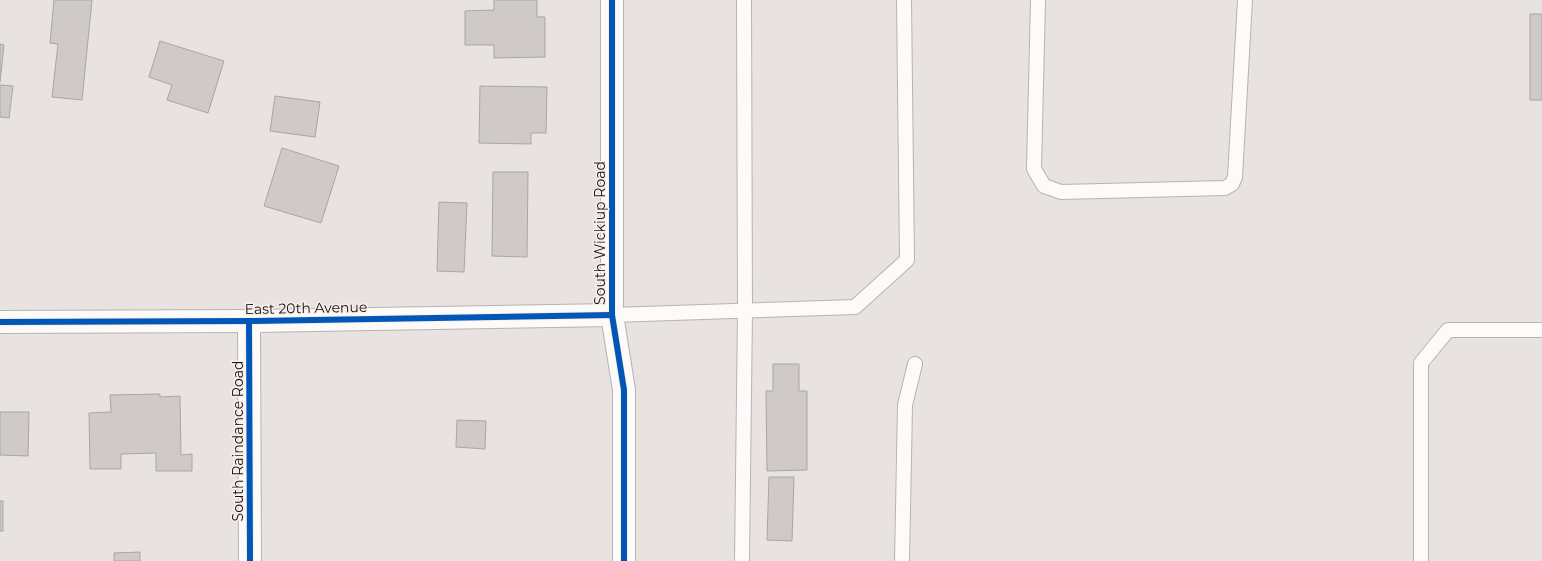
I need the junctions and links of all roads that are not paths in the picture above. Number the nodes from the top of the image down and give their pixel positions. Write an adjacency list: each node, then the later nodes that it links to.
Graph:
1 (612, 0): 7 (street, South Wickiup Road)
2 (744, 0): 6 (lane)
3 (904, 0): 6 (lane)
4 (1038, 0): 5 (lane)
5 (1244, 0)
6 (746, 311): 7 (lane); 14 (lane)
7 (612, 315): 8 (street, East 20th Avenue); 13 (street, South Wickiup Road)
8 (250, 321): 9 (street, East 20th Avenue); 12 (street, South Raindance Road)
9 (0, 322)
10 (1542, 330): 16 (lane)
11 (915, 364): 15 (lane)
12 (250, 561)
13 (624, 561)
14 (742, 561)
15 (902, 561)
16 (1421, 561)

